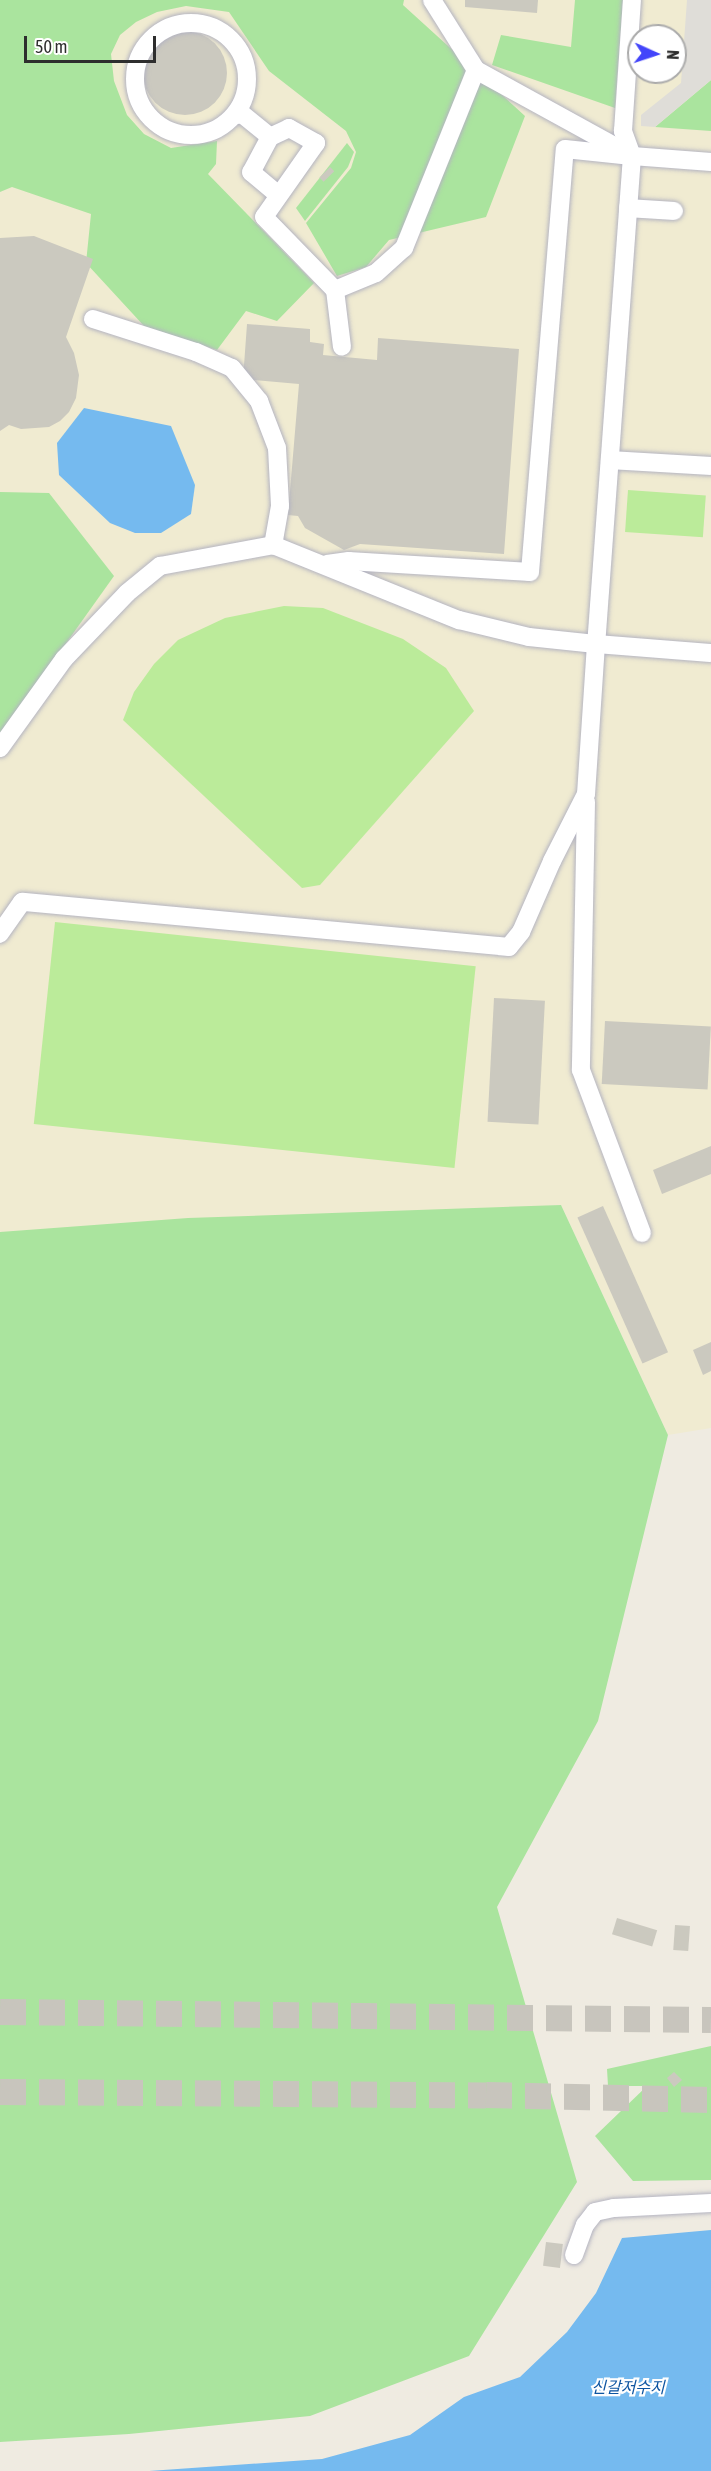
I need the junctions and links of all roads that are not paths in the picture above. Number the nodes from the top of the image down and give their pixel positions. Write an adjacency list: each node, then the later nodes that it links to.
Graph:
1 (432, 0): 3 (street)
2 (632, 0): 6 (street)
3 (476, 70): 6 (street); 11 (street)
4 (236, 115): 4 (street); 5 (street)
5 (270, 136): 8 (street); 8 (street)
6 (632, 156): 7 (street); 9 (street); 17 (street)
7 (711, 162)
8 (278, 195): 11 (street)
9 (628, 208): 10 (street); 14 (street)
10 (674, 211)
11 (335, 290): 13 (street)
12 (93, 319): 16 (street)
13 (342, 347)
14 (610, 460): 15 (street); 18 (street)
15 (711, 466)
16 (273, 545): 17 (street); 20 (street)
17 (326, 564): 18 (street)
18 (596, 644): 19 (street); 21 (street)
19 (711, 653)
20 (0, 748)
21 (586, 794): 22 (street); 23 (street)
22 (0, 934)
23 (642, 1233)
24 (711, 2203): 25 (street)
25 (574, 2255)

